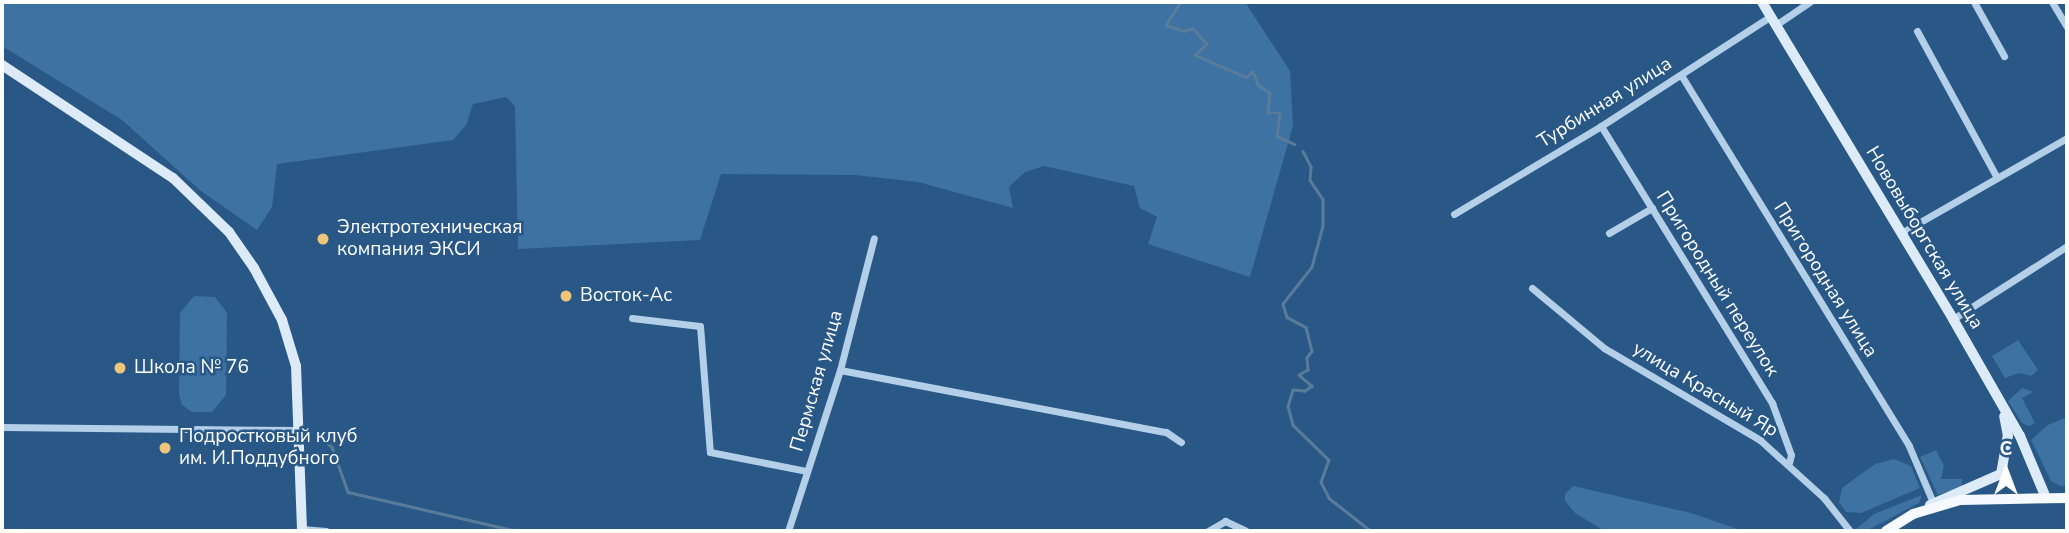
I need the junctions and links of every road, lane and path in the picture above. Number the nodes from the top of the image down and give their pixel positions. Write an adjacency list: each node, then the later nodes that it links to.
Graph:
1 (1762, 2): 5 (street, Нововыборгская улица)
2 (1810, 2): 5 (street, Турбинная улица)
3 (1974, 2): 8 (street)
4 (2052, 2): 6 (street)
5 (1774, 20): 10 (street, Турбинная улица); 17 (street, Нововыборгская улица)
6 (2067, 27)
7 (1917, 31): 13 (street)
8 (2004, 56)
9 (2, 65): 26 (street)
10 (1681, 75): 11 (street, Турбинная улица); 32 (street, Пригородная улица)
11 (1601, 126): 14 (street, Пригородный переулок); 15 (street, Турбинная улица)
12 (2067, 138): 13 (street)
13 (1996, 176): 17 (street)
14 (1651, 208): 16 (street); 28 (street, Пригородный переулок)
15 (1454, 214)
16 (1609, 233)
17 (1901, 233): 22 (street, Нововыборгская улица)
18 (874, 238): 23 (street, Пермская улица)
19 (2067, 246): 22 (street)
20 (1532, 288): 28 (street, улица Красный Яр)
21 (632, 318): 29 (street)
22 (1953, 319): 24 (street, Нововыборгская улица)
23 (840, 370): 27 (street); 29 (street, Пермская улица)
24 (1997, 397): 30 (street, Нововыборгская улица); 32 (street)
25 (2, 427): 26 (street)
26 (301, 430): 33 (street)
27 (1181, 442)
28 (1789, 463): 38 (street, улица Красный Яр)
29 (807, 471): 35 (street, Пермская улица)
30 (2046, 498): 31 (main road); 32 (main road)
31 (2067, 498)
32 (1934, 505): 39 (main road)
33 (302, 530): 34 (street)
34 (326, 531)
35 (788, 531)
36 (1208, 531): 37 (street)
37 (1246, 531)
38 (1850, 531)
39 (1886, 531)

